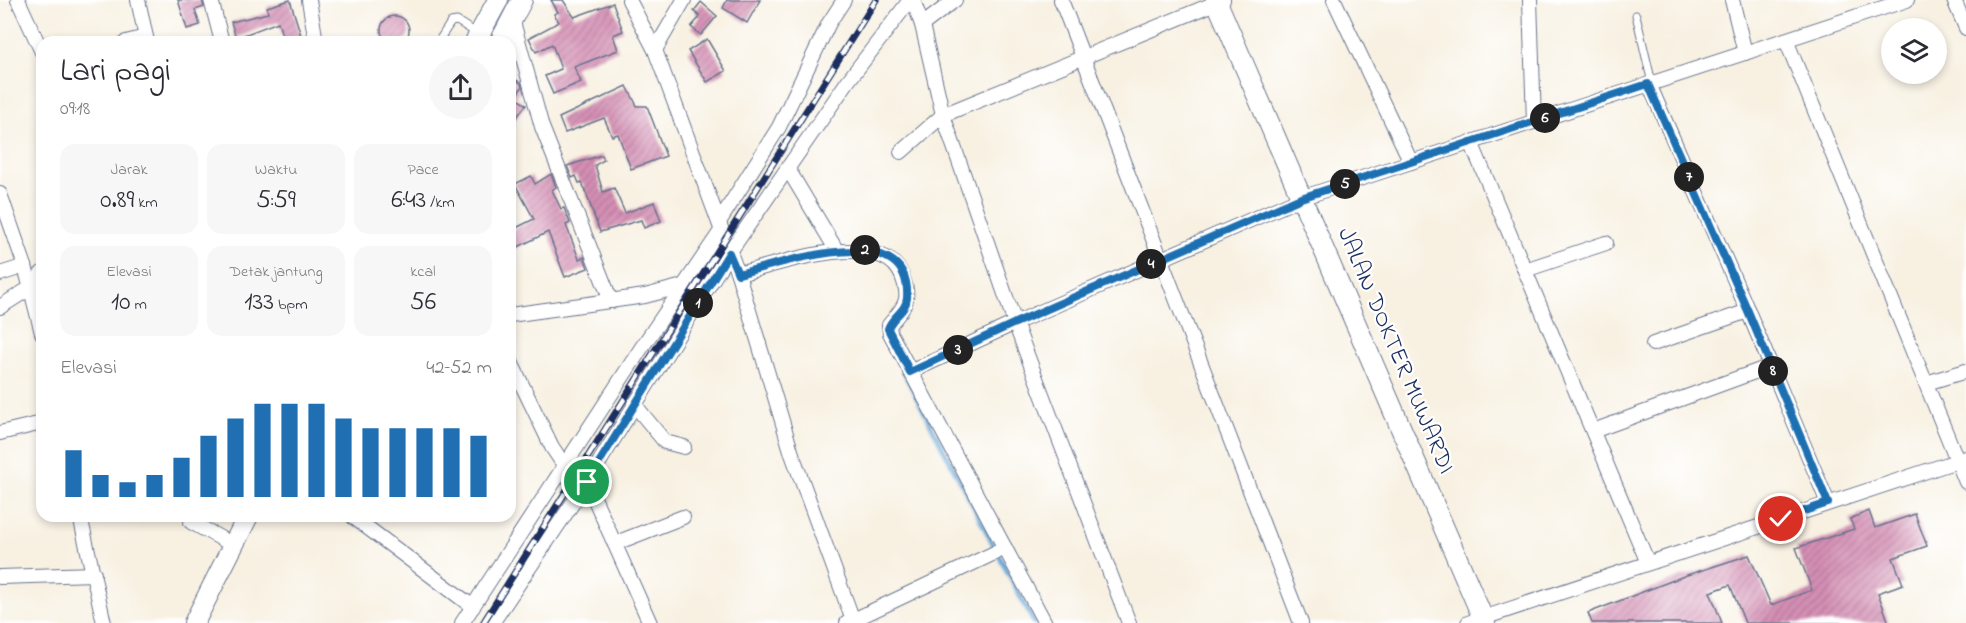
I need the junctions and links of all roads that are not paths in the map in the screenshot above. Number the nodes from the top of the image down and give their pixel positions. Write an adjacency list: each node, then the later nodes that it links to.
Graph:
1 (18, 0): 32 (street)
2 (138, 0): 25 (street)
3 (210, 0): 26 (street)
4 (309, 0): 27 (street)
5 (498, 0): 30 (main road)
6 (522, 0): 22 (main road)
7 (629, 0): 34 (street)
8 (684, 0): 34 (street)
9 (844, 0): 46 (street)
10 (911, 0): 23 (street); 43 (street)
11 (954, 0): 23 (street)
12 (1061, 0): 36 (street)
13 (1334, 0): 42 (street)
14 (1530, 0): 39 (street)
15 (1732, 0): 35 (street)
16 (1852, 0): 21 (street)
17 (1907, 0): 21 (street)
18 (1954, 0): 24 (street)
19 (1218, 1): 36 (street); 45 (main road, JALAN DOKTER MUWARDI)
20 (1636, 15): 37 (lane)
21 (1856, 15): 33 (street)
22 (512, 18): 31 (main road); 58 (street)
23 (922, 25): 38 (street)
24 (1966, 28)
25 (145, 36)
26 (220, 36)
27 (315, 36)
28 (442, 36): 29 (lane)
29 (475, 36)
30 (478, 36)
31 (503, 36)
32 (36, 39)
33 (1785, 40): 35 (street); 69 (street)
34 (655, 50): 46 (street)
35 (1745, 53): 37 (street)
36 (1083, 58): 38 (street); 50 (street)
37 (1650, 84): 39 (street); 61 (street)
38 (943, 115): 41 (street); 63 (street)
39 (1534, 122): 40 (street)
40 (1471, 142): 42 (street); 52 (street)
41 (901, 152)
42 (1411, 162): 45 (street)
43 (788, 169): 48 (street); 49 (street)
44 (0, 194): 51 (street)
45 (1301, 198): 50 (street); 92 (main road, JALAN DOKTER MUWARDI)
46 (720, 227): 49 (street); 56 (street)
47 (1606, 243): 52 (street)
48 (837, 251): 54 (street); 68 (street)
49 (729, 253): 54 (street); 70 (street)
50 (1161, 260): 63 (street); 101 (street)
51 (25, 266): 53 (street); 57 (street)
52 (1525, 270): 72 (street)
53 (0, 274)
54 (738, 274): 93 (street)
55 (36, 280): 57 (street)
56 (683, 286): 58 (street); 76 (street)
57 (30, 288): 59 (street); 60 (street)
58 (611, 301): 62 (street)
59 (0, 307)
60 (36, 310)
61 (1748, 311): 64 (street); 65 (street)
62 (516, 314)
63 (1015, 323): 68 (street); 94 (street)
64 (1653, 344)
65 (1771, 366): 72 (street); 79 (street)
66 (1966, 371): 69 (street)
67 (516, 372): 76 (street)
68 (910, 372): 87 (street)
69 (1926, 383): 75 (street)
70 (634, 404): 74 (street); 77 (street)
71 (36, 424): 73 (street)
72 (1593, 431): 88 (street)
73 (0, 433)
74 (684, 447)
75 (1962, 460): 78 (street); 79 (street)
76 (564, 465): 77 (street); 91 (street)
77 (587, 482): 85 (street); 98 (street)
78 (1966, 482)
79 (1828, 503): 88 (street)
80 (683, 517): 85 (street)
81 (81, 522): 89 (street)
82 (190, 522): 86 (street)
83 (245, 522): 86 (main road)
84 (360, 522): 91 (street)
85 (616, 543): 99 (street)
86 (233, 545): 96 (main road)
87 (1000, 551): 93 (street); 100 (street)
88 (1648, 563): 92 (street)
89 (94, 574): 90 (street); 95 (street)
90 (0, 577)
91 (473, 607): 97 (street)
92 (1479, 621)
93 (852, 622)
94 (1126, 622)
95 (104, 623)
96 (194, 623)
97 (462, 623)
98 (492, 623)
99 (650, 623)
100 (1045, 623)
101 (1301, 623)

